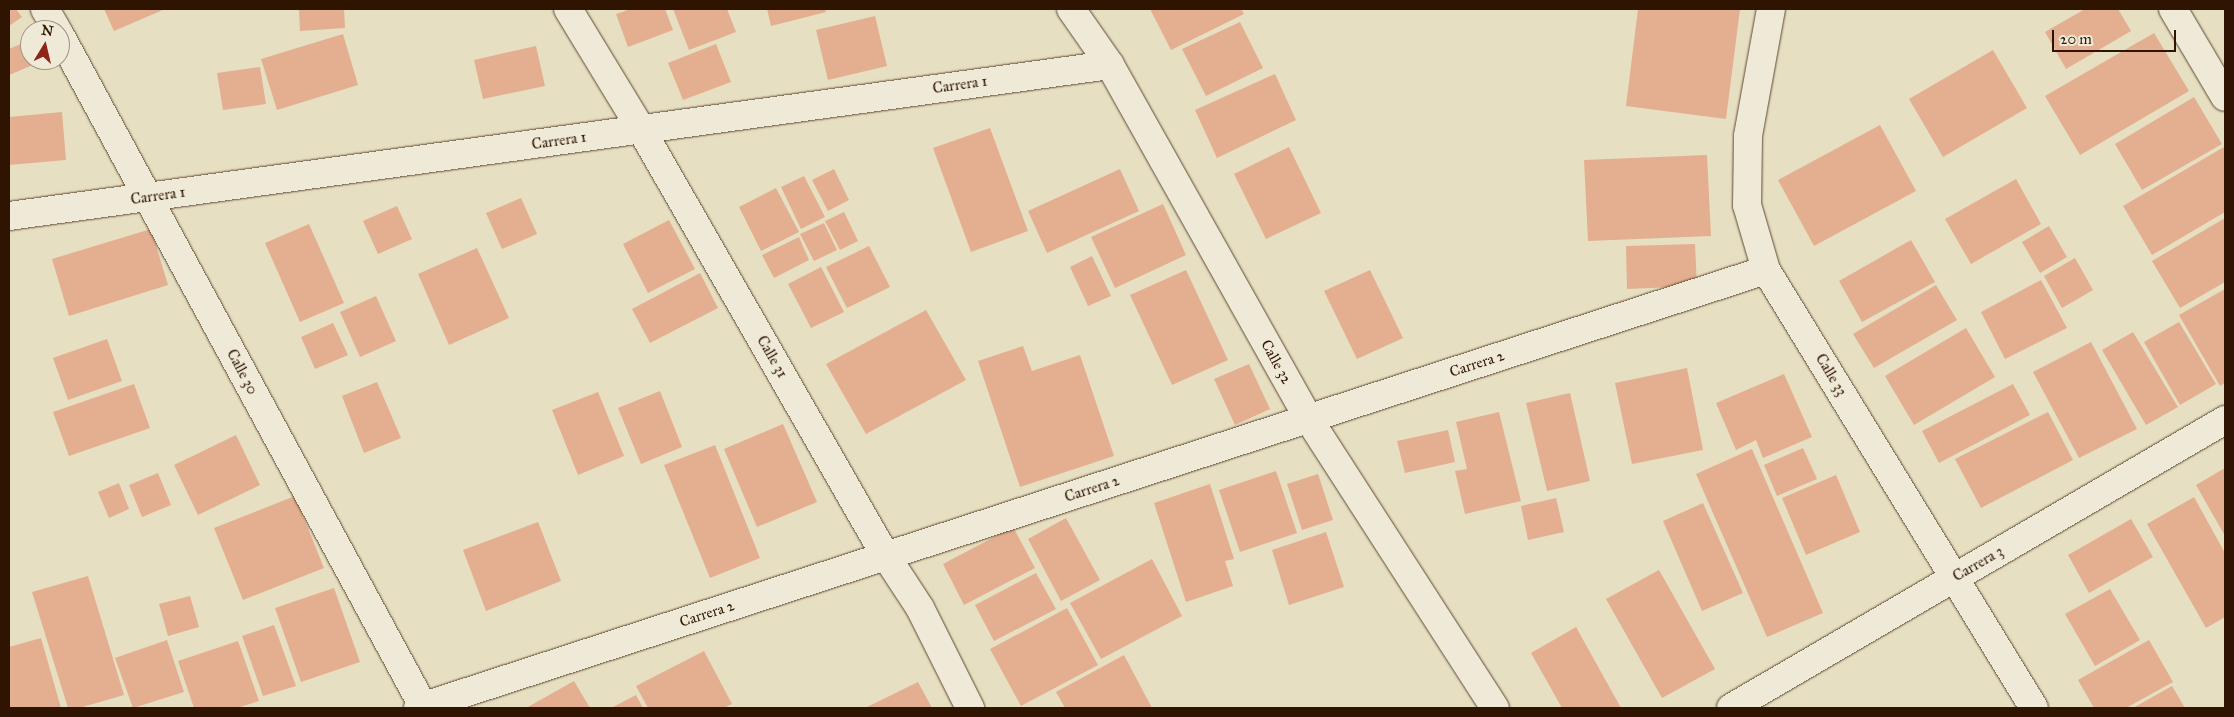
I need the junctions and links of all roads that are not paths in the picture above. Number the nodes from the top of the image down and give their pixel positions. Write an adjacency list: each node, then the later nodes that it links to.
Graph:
1 (45, 9): 6 (street)
2 (568, 9): 10 (street, Calle 31)
3 (1071, 9): 8 (street, Calle 32)
4 (1771, 9): 13 (street, Calle 33)
5 (2173, 9): 9 (street)
6 (51, 20)
7 (70, 53): 11 (street, Calle 30)
8 (1110, 65): 10 (street, Carrera 1); 14 (street, Calle 32)
9 (2225, 97)
10 (641, 129): 11 (street, Carrera 1); 16 (street, Calle 31)
11 (149, 197): 12 (street, Carrera 1); 18 (street, Calle 30)
12 (9, 216)
13 (1766, 270): 14 (street, Carrera 2); 17 (street, Calle 33)
14 (1308, 418): 16 (street, Carrera 2); 20 (street, Calle 32)
15 (2225, 420): 17 (street, Carrera 3)
16 (886, 556): 18 (street, Carrera 2); 19 (street, Calle 31)
17 (1955, 578): 21 (street, Carrera 3); 22 (street, Calle 33)
18 (422, 708)
19 (970, 708)
20 (1495, 708)
21 (1731, 708)
22 (2034, 708)

